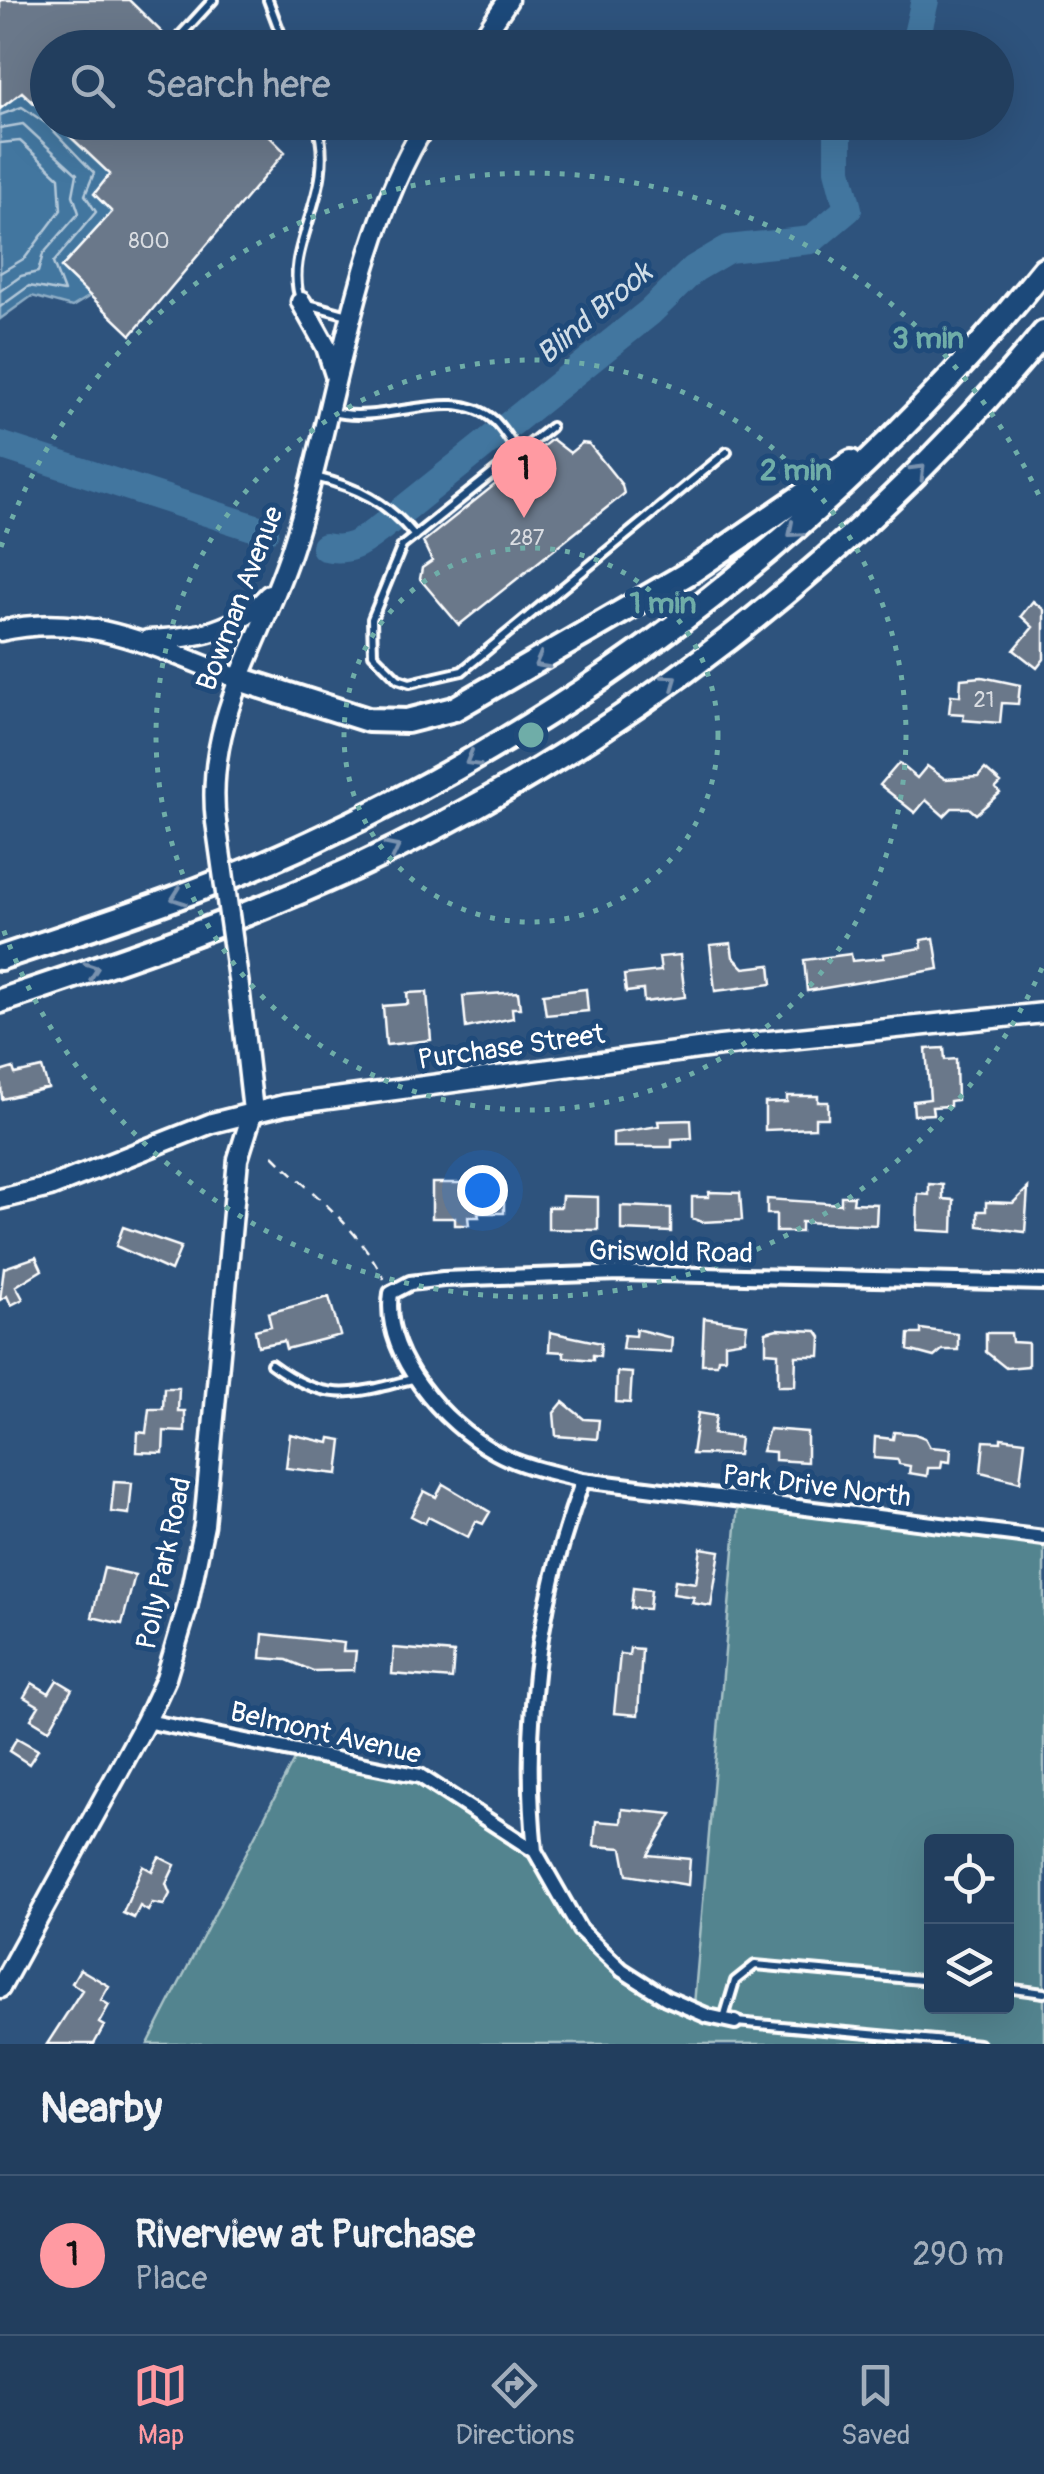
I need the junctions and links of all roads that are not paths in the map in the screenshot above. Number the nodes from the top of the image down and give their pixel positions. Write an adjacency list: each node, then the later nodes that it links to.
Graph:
1 (214, 0): 4 (lane)
2 (268, 0): 5 (lane)
3 (508, 0): 6 (street)
4 (186, 30)
5 (279, 30)
6 (488, 30)
7 (320, 140): 10 (lane)
8 (418, 140): 11 (street, Bowman Avenue)
9 (1044, 269): 15 (highway)
10 (301, 302): 11 (lane); 13 (street)
11 (354, 317): 13 (street, Bowman Avenue)
12 (1044, 334): 26 (highway, one-way to 12)
13 (337, 384): 14 (street, Bowman Avenue)
14 (330, 412): 18 (lane); 19 (street, Bowman Avenue)
15 (915, 416): 24 (highway, one-way to 24); 25 (highway, one-way to 25)
16 (550, 427): 18 (lane)
17 (727, 452): 20 (lane)
18 (519, 454): 20 (lane)
19 (313, 476): 20 (lane); 21 (street, Bowman Avenue)
20 (414, 536)
21 (278, 584): 23 (street); 24 (street, Bowman Avenue)
22 (0, 631): 23 (street)
23 (142, 640): 24 (street)
24 (238, 679): 28 (street, Bowman Avenue, bridge)
25 (0, 958)
26 (0, 1002)
27 (1044, 1013): 28 (street, Purchase Street)
28 (252, 1111): 29 (street, Purchase Street); 35 (street, Polly Park Road)
29 (0, 1198)
30 (1044, 1283): 32 (street, Griswold Road)
31 (271, 1364): 32 (lane)
32 (417, 1378): 33 (street)
33 (583, 1480): 34 (street, Park Drive North); 36 (street, Belmont Avenue)
34 (1044, 1538)
35 (146, 1721): 36 (street, Belmont Avenue); 38 (street, Polly Park Road)
36 (534, 1851): 41 (street, Belmont Avenue)
37 (924, 1980): 41 (lane)
38 (0, 1988)
39 (1014, 1989): 40 (lane)
40 (1044, 1993)
41 (729, 2021): 42 (lane)
42 (979, 2044)

